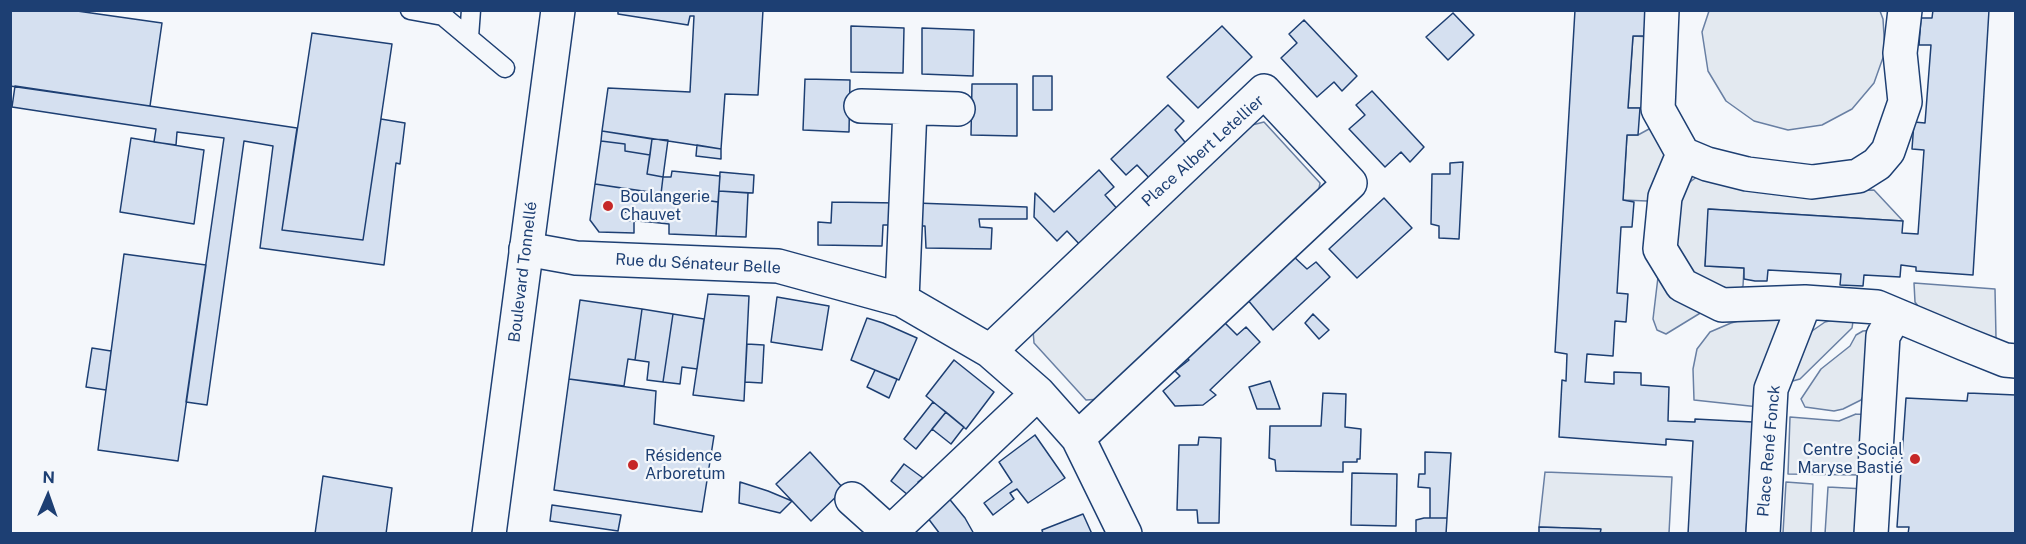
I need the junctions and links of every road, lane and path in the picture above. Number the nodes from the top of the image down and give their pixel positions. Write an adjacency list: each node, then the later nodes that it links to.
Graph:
1 (410, 10): 6 (lane)
2 (471, 10): 7 (lane)
3 (558, 10): 13 (street, Boulevard Tonnellé)
4 (1662, 10): 12 (street)
5 (1905, 10): 12 (street)
6 (444, 13): 7 (lane)
7 (469, 37): 8 (lane)
8 (505, 68)
9 (861, 106): 10 (street)
10 (910, 108): 11 (street); 14 (street)
11 (958, 109)
12 (1683, 154): 15 (street)
13 (526, 249): 14 (street, Rue du Sénateur Belle); 23 (street, Boulevard Tonnellé)
14 (902, 300): 17 (street, Rue du Sénateur Belle)
15 (1805, 302): 16 (street); 25 (street, Place René Fonck)
16 (1895, 315): 18 (street); 26 (street)
17 (990, 351): 19 (street, Rue du Sénateur Belle); 20 (street, Place Albert Letellier)
18 (2016, 361)
19 (1038, 393): 20 (street, Rue du Sénateur Belle); 22 (street)
20 (1078, 438): 24 (street, Rue du Sénateur Belle)
21 (852, 499): 22 (street)
22 (891, 533)
23 (489, 534)
24 (1125, 534)
25 (1763, 534)
26 (1871, 534)

